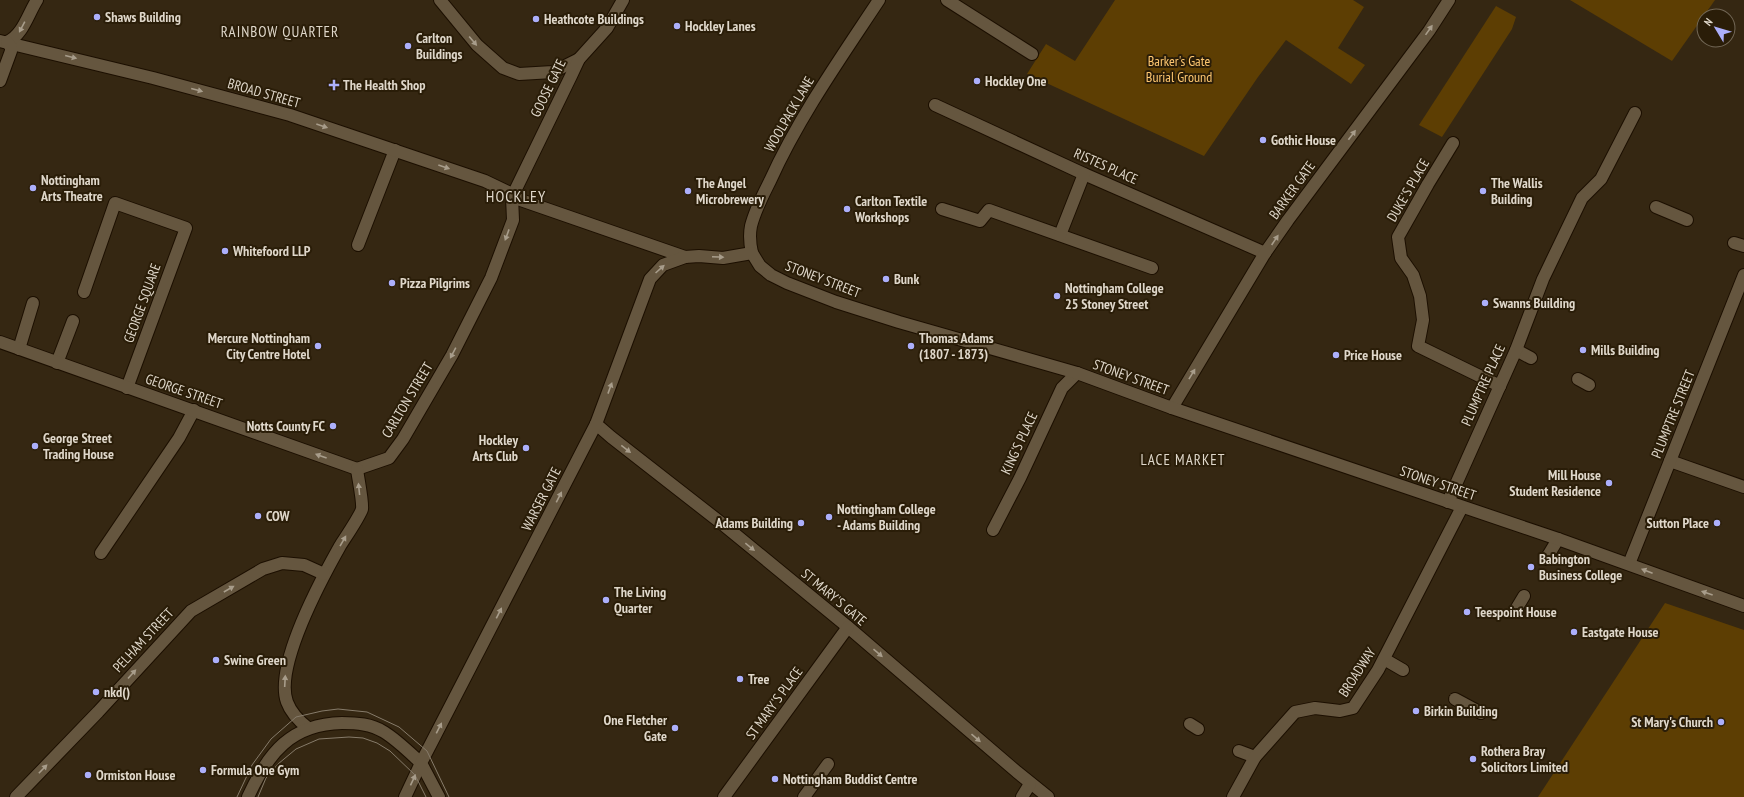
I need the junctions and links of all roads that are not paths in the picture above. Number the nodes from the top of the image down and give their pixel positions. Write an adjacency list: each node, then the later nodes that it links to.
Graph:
1 (37, 0): 7 (street, one-way to 7)
2 (440, 0): 9 (street, one-way to 9)
3 (623, 0): 9 (street, GOOSE GATE)
4 (879, 0): 22 (street, WOOLPACK LANE)
5 (947, 0): 8 (street)
6 (1449, 0): 23 (street, BARKER GATE, one-way to 6)
7 (4, 42): 10 (street); 14 (street, BROAD STREET, one-way to 14)
8 (1032, 54)
9 (579, 60): 16 (street, GOOSE GATE)
10 (0, 81)
11 (935, 106): 15 (street, RISTES PLACE)
12 (1635, 113): 32 (street, PLUMPTRE PLACE)
13 (1454, 143): 36 (street, DUKE'S PLACE)
14 (395, 150): 16 (street, BROAD STREET, one-way to 16); 21 (street)
15 (1084, 174): 20 (street); 23 (street, RISTES PLACE)
16 (512, 197): 24 (street); 42 (street, CARLTON STREET, one-way to 42)
17 (1656, 207): 19 (street)
18 (942, 209): 20 (street)
19 (1687, 220)
20 (1060, 235): 25 (street)
21 (358, 245)
22 (752, 253): 24 (street, one-way to 22); 35 (street, STONEY STREET)
23 (1265, 253): 38 (street, BARKER GATE, one-way to 23)
24 (685, 257): 40 (street, WARSER GATE, one-way to 24)
25 (1152, 268)
26 (1744, 275): 41 (street, PLUMPTRE STREET)
27 (84, 292): 37 (street, GEORGE SQUARE)
28 (33, 303): 31 (street)
29 (73, 321): 34 (street)
30 (0, 342): 31 (street, GEORGE STREET)
31 (19, 349): 34 (street, GEORGE STREET)
32 (1516, 350): 33 (street); 36 (street, PLUMPTRE PLACE)
33 (1531, 358)
34 (57, 363): 37 (street, GEORGE STREET)
35 (1077, 373): 38 (street, STONEY STREET); 46 (street, KING'S PLACE)
36 (1500, 386): 44 (street, PLUMPTRE PLACE)
37 (127, 388): 39 (street, GEORGE STREET)
38 (1172, 408): 44 (street, STONEY STREET)
39 (194, 410): 42 (street, GEORGE STREET, one-way to 39); 48 (street)
40 (596, 424): 55 (street, ST MARY'S GATE, one-way to 55); 63 (street, WARSER GATE, one-way to 40)
41 (1670, 461): 43 (street); 50 (street, PLUMPTRE STREET)
42 (357, 469): 51 (street, one-way to 42)
43 (1744, 488)
44 (1448, 502): 45 (street, STONEY STREET)
45 (1462, 507): 47 (street, STONEY STREET); 56 (street, BROADWAY)
46 (993, 530)
47 (1558, 539): 49 (street); 50 (street, STONEY STREET)
48 (102, 553)
49 (1546, 559)
50 (1629, 564): 53 (street, STONEY STREET, one-way to 50)
51 (324, 574): 60 (street, one-way to 51); 66 (street, PELHAM STREET, one-way to 51)
52 (1524, 596): 54 (street)
53 (1744, 606)
54 (1515, 611)
55 (848, 627): 65 (street, ST MARY'S GATE, one-way to 65); 70 (street, ST MARY'S PLACE)
56 (1384, 659): 57 (street); 62 (street, BROADWAY)
57 (1404, 670)
58 (1455, 699): 59 (street)
59 (1481, 713)
60 (308, 728): 63 (street); 67 (street)
61 (1239, 751): 62 (street)
62 (1255, 757): 74 (street, BROADWAY)
63 (421, 763): 68 (street, WARSER GATE, one-way to 63); 69 (street)
64 (828, 764): 71 (street)
65 (1030, 784): 72 (street); 73 (street, ST MARY'S GATE)
66 (16, 797)
67 (248, 797)
68 (405, 797)
69 (439, 797)
70 (724, 797)
71 (804, 797)
72 (1022, 797)
73 (1048, 797)
74 (1233, 797)

